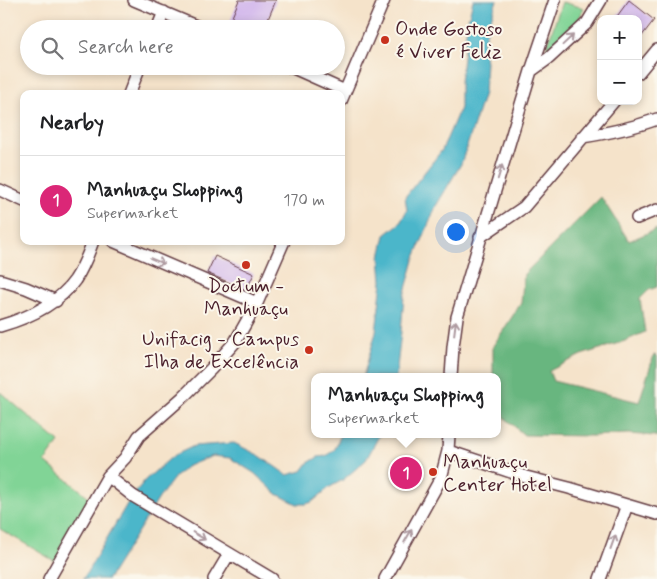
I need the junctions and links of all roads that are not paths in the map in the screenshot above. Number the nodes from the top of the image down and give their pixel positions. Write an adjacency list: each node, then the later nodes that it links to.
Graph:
1 (134, 0): 5 (street)
2 (384, 0): 16 (street)
3 (555, 0): 11 (street)
4 (601, 0): 11 (street, one-way to 4)
5 (146, 2): 6 (street)
6 (164, 12): 7 (street); 8 (street)
7 (161, 20)
8 (182, 20)
9 (657, 50): 10 (street)
10 (642, 69)
11 (531, 71): 24 (street, one-way to 11)
12 (136, 75): 14 (street)
13 (305, 75): 15 (street)
14 (130, 90)
15 (332, 90)
16 (345, 91)
17 (610, 105): 19 (street)
18 (657, 119): 19 (street)
19 (582, 137): 24 (street)
20 (0, 190): 21 (street)
21 (20, 199)
22 (657, 210): 23 (street)
23 (637, 218)
24 (480, 237): 32 (street, one-way to 24)
25 (91, 245): 29 (street)
26 (122, 245): 30 (street, one-way to 30)
27 (279, 245): 30 (street)
28 (0, 280): 29 (street)
29 (56, 301): 31 (street)
30 (257, 303): 35 (street)
31 (0, 326)
32 (451, 373)
33 (449, 438): 34 (street)
34 (448, 452): 36 (street); 42 (street, one-way to 34)
35 (108, 476): 38 (street, one-way to 38); 39 (street)
36 (627, 505): 37 (street); 43 (street, one-way to 36)
37 (657, 514)
38 (229, 554): 40 (street); 41 (street)
39 (49, 579)
40 (214, 579)
41 (272, 579)
42 (385, 579)
43 (600, 579)

